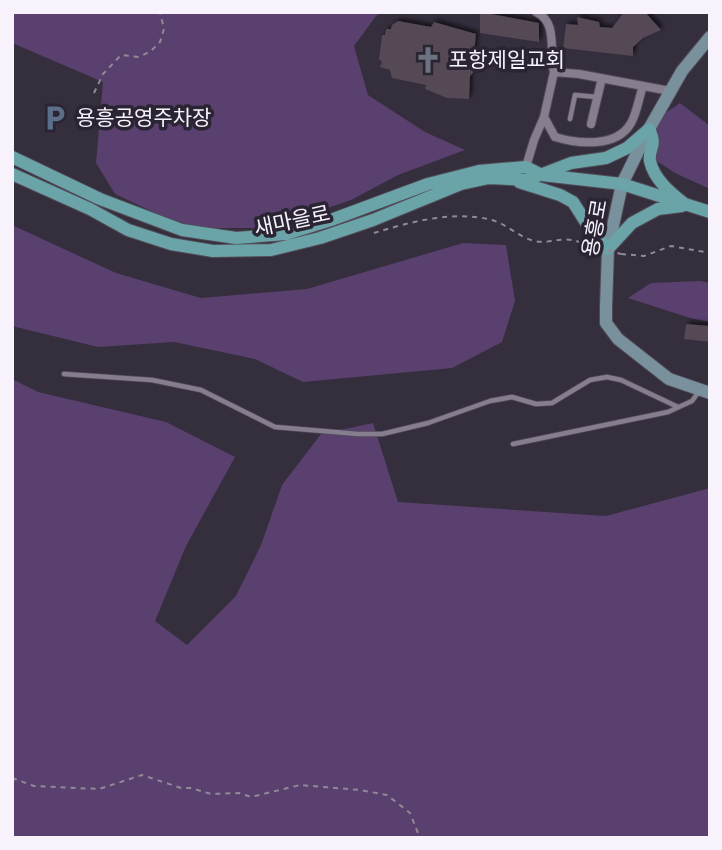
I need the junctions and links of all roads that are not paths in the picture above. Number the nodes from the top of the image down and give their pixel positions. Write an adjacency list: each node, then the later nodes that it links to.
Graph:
1 (536, 12): 3 (street)
2 (710, 37): 6 (street, 용흥로)
3 (554, 72): 4 (street); 8 (street)
4 (602, 78): 5 (street); 7 (street)
5 (643, 86): 6 (street); 8 (street)
6 (670, 91): 11 (street, 용흥로)
7 (598, 97): 9 (lane); 10 (street)
8 (544, 117): 13 (street)
9 (570, 119)
10 (591, 124)
11 (649, 129): 15 (main road); 17 (street, 용흥로); 18 (main road)
12 (12, 158): 13 (main road, 새마을로)
13 (526, 167): 15 (main road, 새마을로)
14 (12, 174): 16 (main road, 새마을로)
15 (542, 175): 16 (main road, 새마을로); 17 (main road, 새마을로)
16 (514, 180): 20 (main road)
17 (622, 184): 18 (main road, 새마을로); 20 (street, 용흥로)
18 (686, 205): 19 (main road, 새마을로); 20 (main road)
19 (710, 212)
20 (614, 251): 22 (street, 용흥로)
21 (64, 374): 23 (lane)
22 (705, 391): 23 (lane)
23 (678, 407): 24 (lane)
24 (513, 444)

